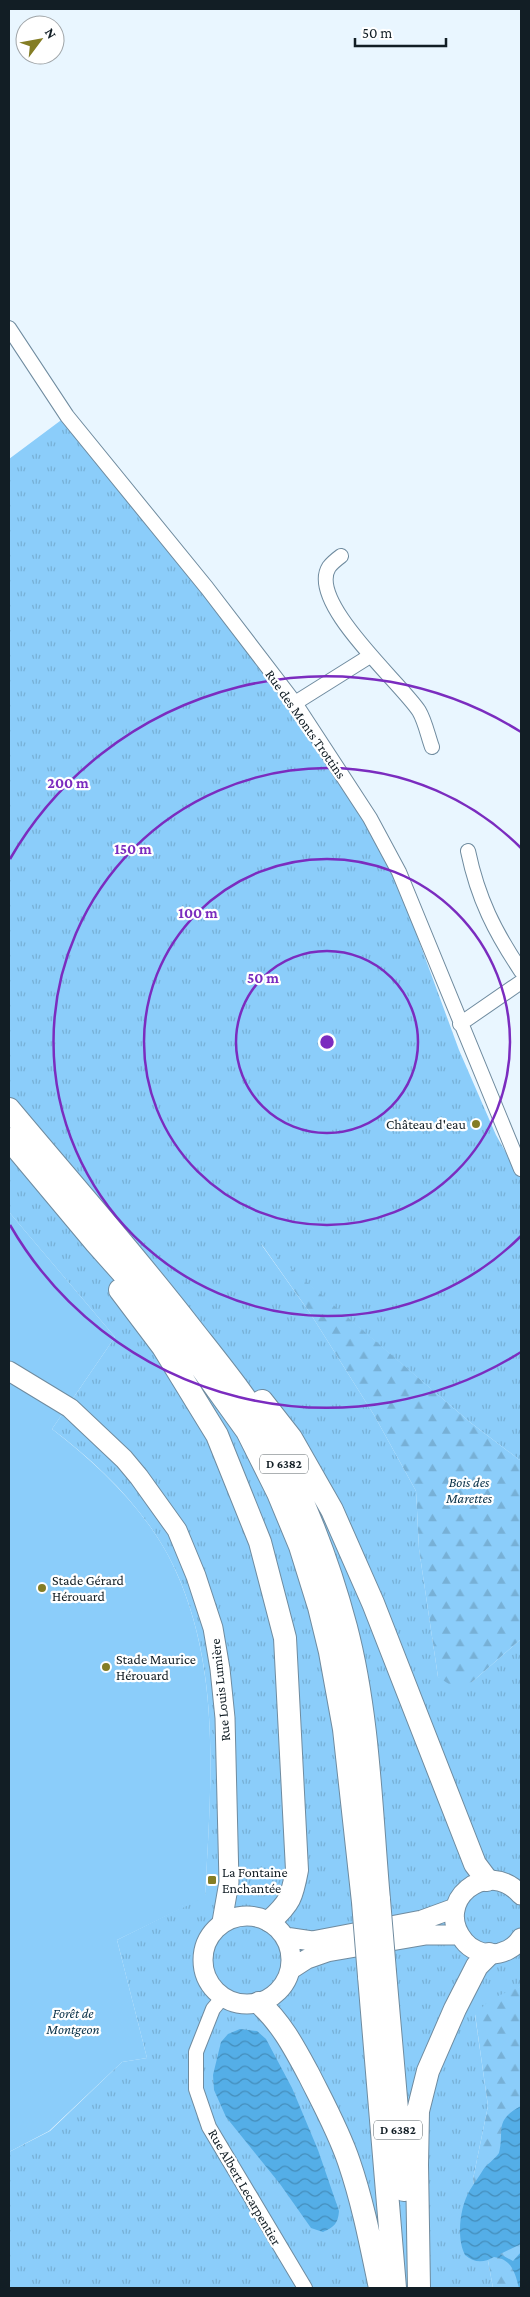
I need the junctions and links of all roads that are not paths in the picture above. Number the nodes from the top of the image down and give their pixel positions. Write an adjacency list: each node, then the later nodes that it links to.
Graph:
1 (9, 328): 4 (street, Rue des Monts Trottins)
2 (341, 556): 3 (street)
3 (370, 656): 4 (street); 5 (street)
4 (295, 703): 9 (street, Rue des Monts Trottins)
5 (432, 747)
6 (468, 851): 7 (street)
7 (521, 972)
8 (521, 982): 9 (street)
9 (460, 1024): 14 (street, Rue des Monts Trottins)
10 (9, 1109): 13 (highway, D 6382)
11 (9, 1139): 19 (highway, D 6382)
12 (9, 1145): 21 (highway)
13 (58, 1167): 16 (highway); 19 (highway, D 6382)
14 (521, 1168)
15 (9, 1371): 17 (main road, Rue Louis Lumière)
16 (487, 1880): 18 (main road); 20 (main road)
17 (230, 1882): 21 (main road); 22 (main road, Rue Louis Lumière)
18 (521, 1895)
19 (371, 1901): 28 (highway, D 6382, bridge)
20 (455, 1908): 23 (main road); 24 (main road)
21 (262, 1918): 22 (main road); 24 (main road)
22 (222, 1922): 29 (main road)
23 (459, 1935): 26 (main road); 27 (main road)
24 (285, 1937): 27 (main road)
25 (521, 1938): 26 (main road)
26 (490, 1954): 35 (highway)
27 (290, 1970): 30 (main road)
28 (377, 1974): 33 (highway, D 6382); 34 (highway, D 6382)
29 (223, 1997): 30 (main road); 31 (street, Rue Albert Lecarpentier)
30 (259, 2003): 32 (highway)
31 (306, 2288)
32 (380, 2288)
33 (395, 2288)
34 (412, 2288)
35 (419, 2288)

